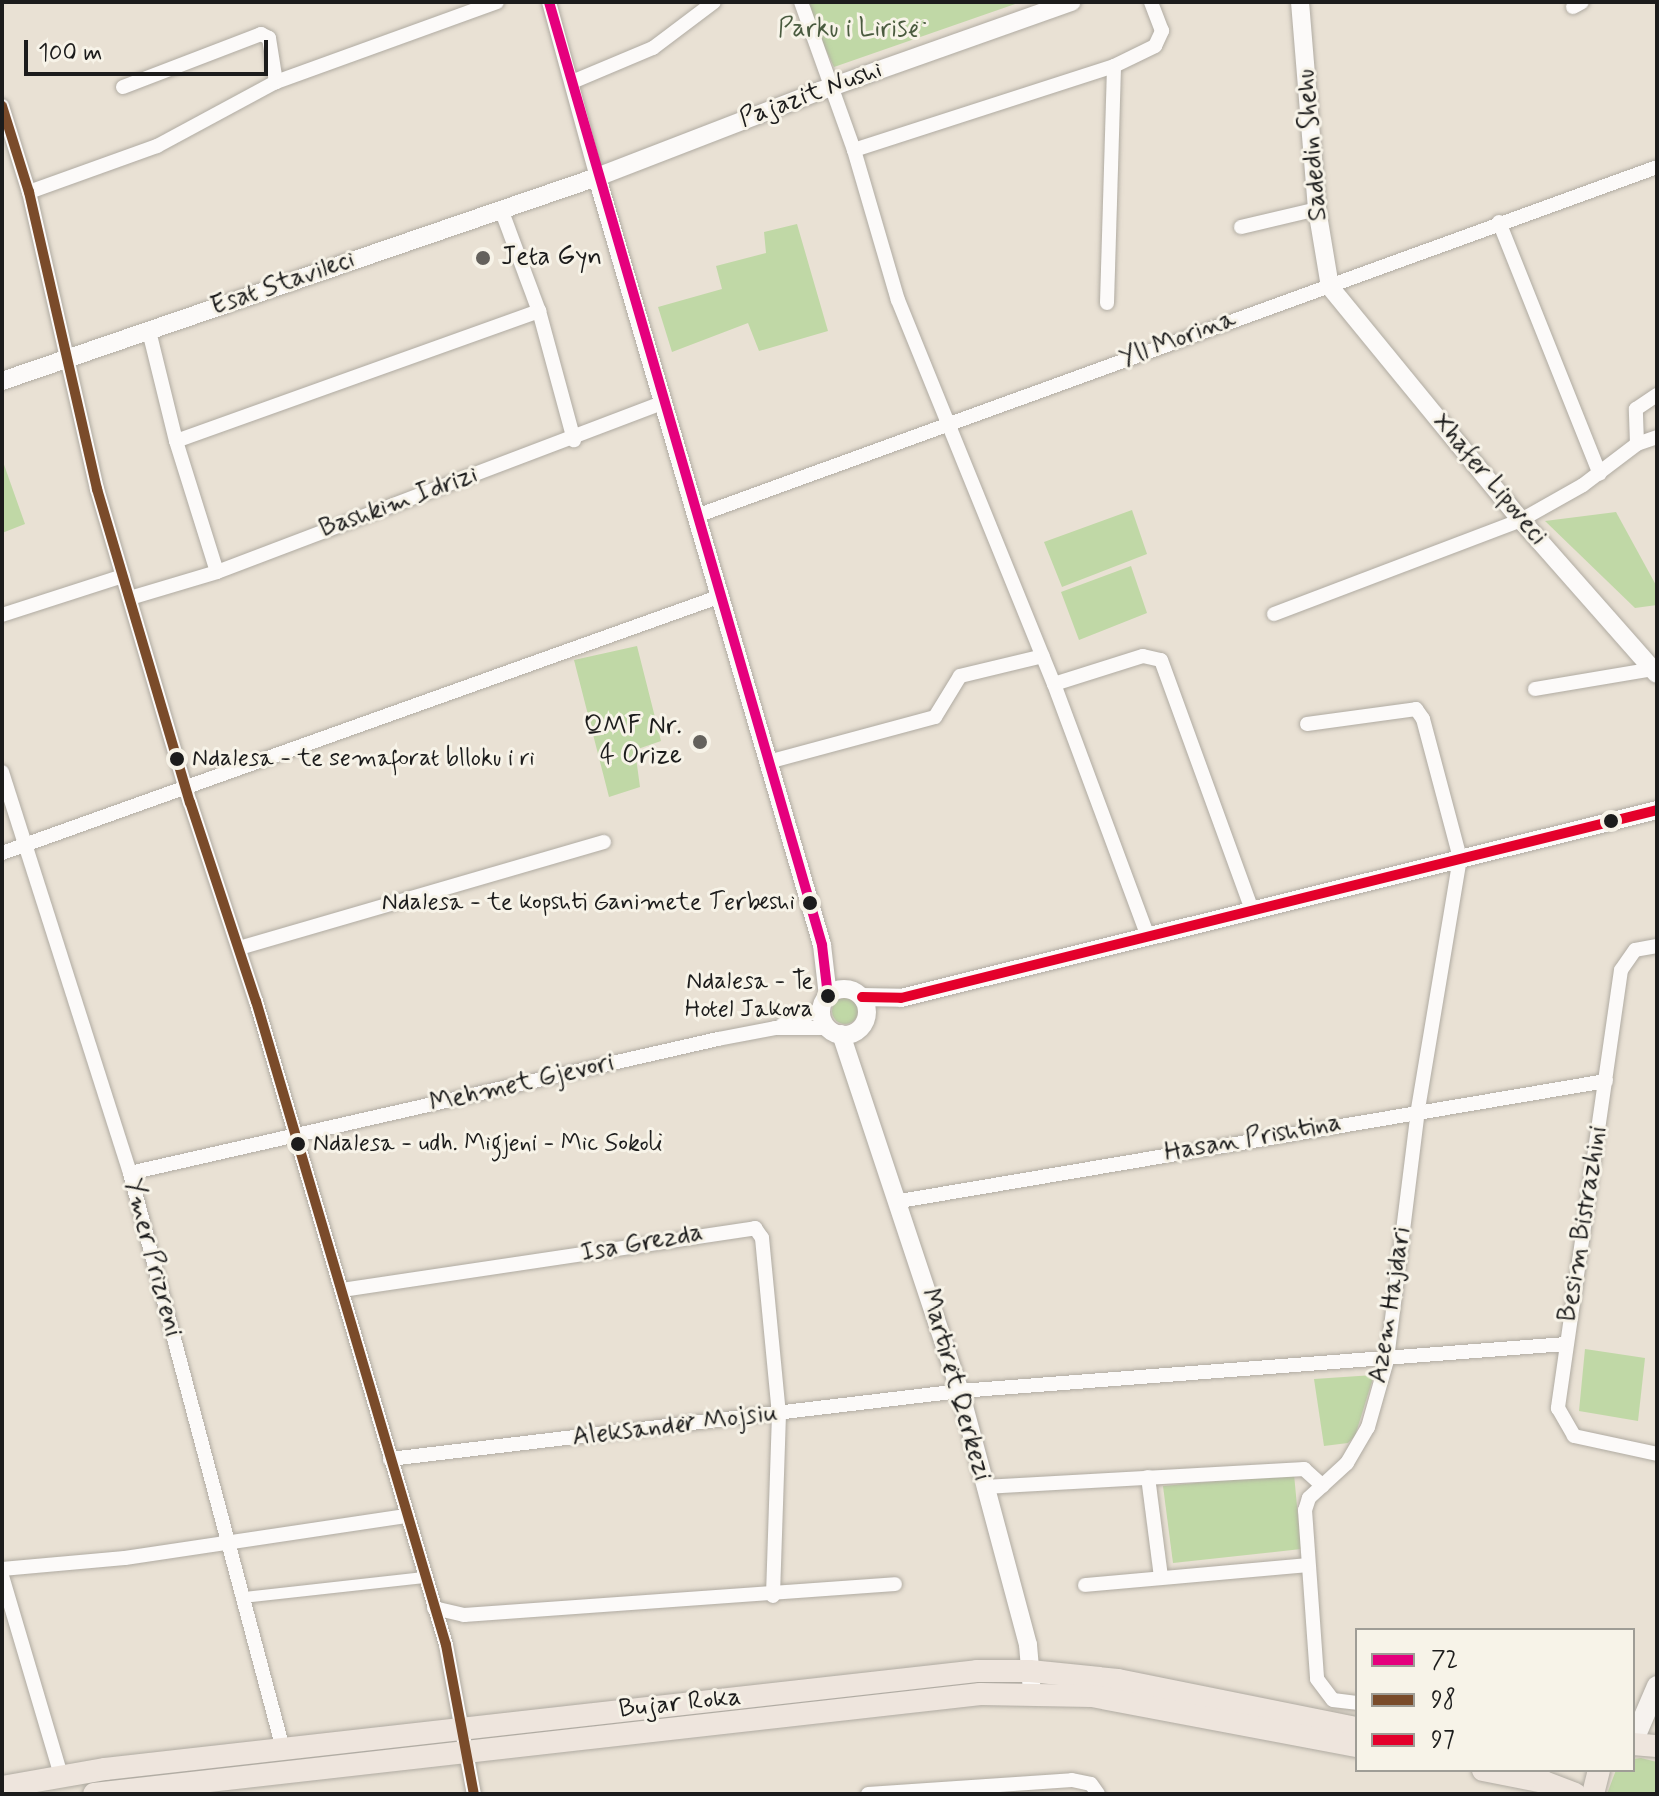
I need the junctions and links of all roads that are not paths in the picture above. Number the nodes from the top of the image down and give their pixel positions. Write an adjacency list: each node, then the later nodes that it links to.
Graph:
1 (497, 2): 9 (street)
2 (549, 2): 10 (street)
3 (714, 2): 10 (street)
4 (801, 2): 12 (street)
5 (1072, 2): 12 (street, Pajazit Nushi)
6 (1151, 2): 8 (street)
7 (1300, 2): 19 (street, Sadedin Shehu)
8 (1114, 66): 14 (street); 23 (street)
9 (276, 82): 11 (street); 17 (street)
10 (572, 82): 16 (street)
11 (123, 87)
12 (829, 88): 14 (street); 16 (street, Pajazit Nushi)
13 (2, 106): 17 (street)
14 (854, 150): 30 (street)
15 (1657, 167): 20 (street, Yll Morina)
16 (597, 177): 18 (street, Esat Stavileci); 29 (street)
17 (29, 192): 26 (street)
18 (501, 209): 24 (street); 25 (street, Esat Stavileci)
19 (1317, 209): 21 (street); 22 (street, Sadedin Shehu)
20 (1499, 222): 22 (street, Yll Morina); 35 (street)
21 (1241, 227)
22 (1330, 287): 30 (street, Yll Morina); 37 (street, Xhafer Lipoveci)
23 (1107, 303)
24 (539, 311): 32 (street); 33 (street)
25 (149, 331): 26 (street, Esat Stavileci); 33 (street)
26 (63, 357): 27 (street, Esat Stavileci); 39 (street)
27 (2, 381)
28 (1657, 395): 34 (street)
29 (665, 402): 32 (street, Bashkim Idrizi); 36 (street)
30 (950, 423): 36 (street, Yll Morina); 44 (street)
31 (1657, 437): 34 (street)
32 (574, 440): 38 (street, Bashkim Idrizi)
33 (176, 441): 38 (street)
34 (1637, 444): 35 (street)
35 (1600, 474): 37 (street)
36 (699, 515): 40 (street)
37 (1521, 520): 42 (street); 45 (street, Xhafer Lipoveci)
38 (217, 572): 41 (street, Bashkim Idrizi)
39 (123, 576): 41 (street); 43 (street)
40 (721, 596): 49 (street); 51 (street)
41 (130, 598): 51 (street)
42 (1274, 614)
43 (2, 615)
44 (1043, 656): 46 (street); 49 (street)
45 (1655, 672): 47 (street, Xhafer Lipoveci)
46 (1054, 684): 57 (street); 58 (street)
47 (1535, 689)
48 (1307, 724): 56 (street)
49 (768, 762): 59 (street)
50 (2, 772): 54 (street, Ymer Prizreni)
51 (185, 784): 54 (street); 61 (street)
52 (1657, 810): 56 (street)
53 (604, 842): 61 (street)
54 (26, 843): 55 (street); 70 (street, Ymer Prizreni)
55 (2, 853)
56 (1460, 858): 57 (street); 68 (street, Azem Hajdari)
57 (1252, 910): 58 (street)
58 (1147, 934): 63 (street)
59 (822, 945): 62 (street); 64 (street)
60 (1657, 946): 67 (street, Besim Bistrazhini)
61 (239, 948): 69 (street)
62 (855, 993): 63 (street); 64 (street); 66 (street)
63 (901, 998): 66 (street)
64 (825, 1002): 65 (street, Mehmet Gjevori); 66 (street)
65 (775, 1028): 66 (street, Mehmet Gjevori); 69 (street, Mehmet Gjevori)
66 (848, 1028): 71 (street, Martirët Qerkezi)
67 (1606, 1081): 68 (street, Hasan Prishtina); 73 (street, Besim Bistrazhini)
68 (1418, 1110): 71 (street, Hasan Prishtina); 74 (street, Azem Hajdari)
69 (297, 1137): 70 (street, Mehmet Gjevori); 72 (street)
70 (130, 1173): 83 (street, Ymer Prizreni)
71 (900, 1201): 75 (street, Martirët Qerkezi)
72 (342, 1290): 76 (street, Isa Grezda); 78 (street)
73 (1565, 1344): 74 (street, Aleksandër Mojsiu); 77 (street, Besim Bistrazhini)
74 (1387, 1360): 75 (street, Aleksandër Mojsiu); 80 (street, Azem Hajdari)
75 (960, 1391): 76 (street, Aleksandër Mojsiu); 81 (street, Martirët Qerkezi)
76 (779, 1414): 78 (street, Aleksandër Mojsiu); 91 (street)
77 (1657, 1454)
78 (390, 1459): 82 (street)
79 (1148, 1477): 80 (street); 81 (street); 88 (street)
80 (1323, 1486): 84 (street, Azem Hajdari)
81 (984, 1487): 94 (street, Martirët Qerkezi)
82 (406, 1516): 83 (street); 87 (street)
83 (228, 1542): 85 (street); 92 (street, Ymer Prizreni)
84 (1307, 1565): 88 (street); 96 (street, Azem Hajdari)
85 (2, 1569)
86 (2, 1576): 107 (street)
87 (425, 1577): 92 (street); 93 (street)
88 (1161, 1577): 90 (street)
89 (895, 1584): 91 (street)
90 (1085, 1585)
91 (773, 1596): 93 (street)
92 (243, 1597): 103 (street, Ymer Prizreni)
93 (434, 1608): 98 (street)
94 (1031, 1681): 97 (main road, Bujar Roka); 98 (main road, Bujar Roka); 101 (main road, Bujar Roka); 104 (main road, Bujar Roka)
95 (1657, 1686): 99 (main road)
96 (1355, 1703)
97 (1355, 1728)
98 (465, 1729): 103 (main road, Bujar Roka); 104 (street)
99 (1635, 1738)
100 (1635, 1743): 102 (main road)
101 (1355, 1746)
102 (1657, 1746)
103 (283, 1749): 107 (main road, Bujar Roka)
104 (469, 1752): 109 (main road, Bujar Roka); 110 (street)
105 (1493, 1772): 113 (main road)
106 (1598, 1772): 114 (main road)
107 (61, 1775): 108 (main road, Bujar Roka)
108 (2, 1787)
109 (94, 1794)
110 (474, 1794)
111 (868, 1794): 112 (street)
112 (1098, 1794)
113 (1575, 1794)
114 (1593, 1794)

